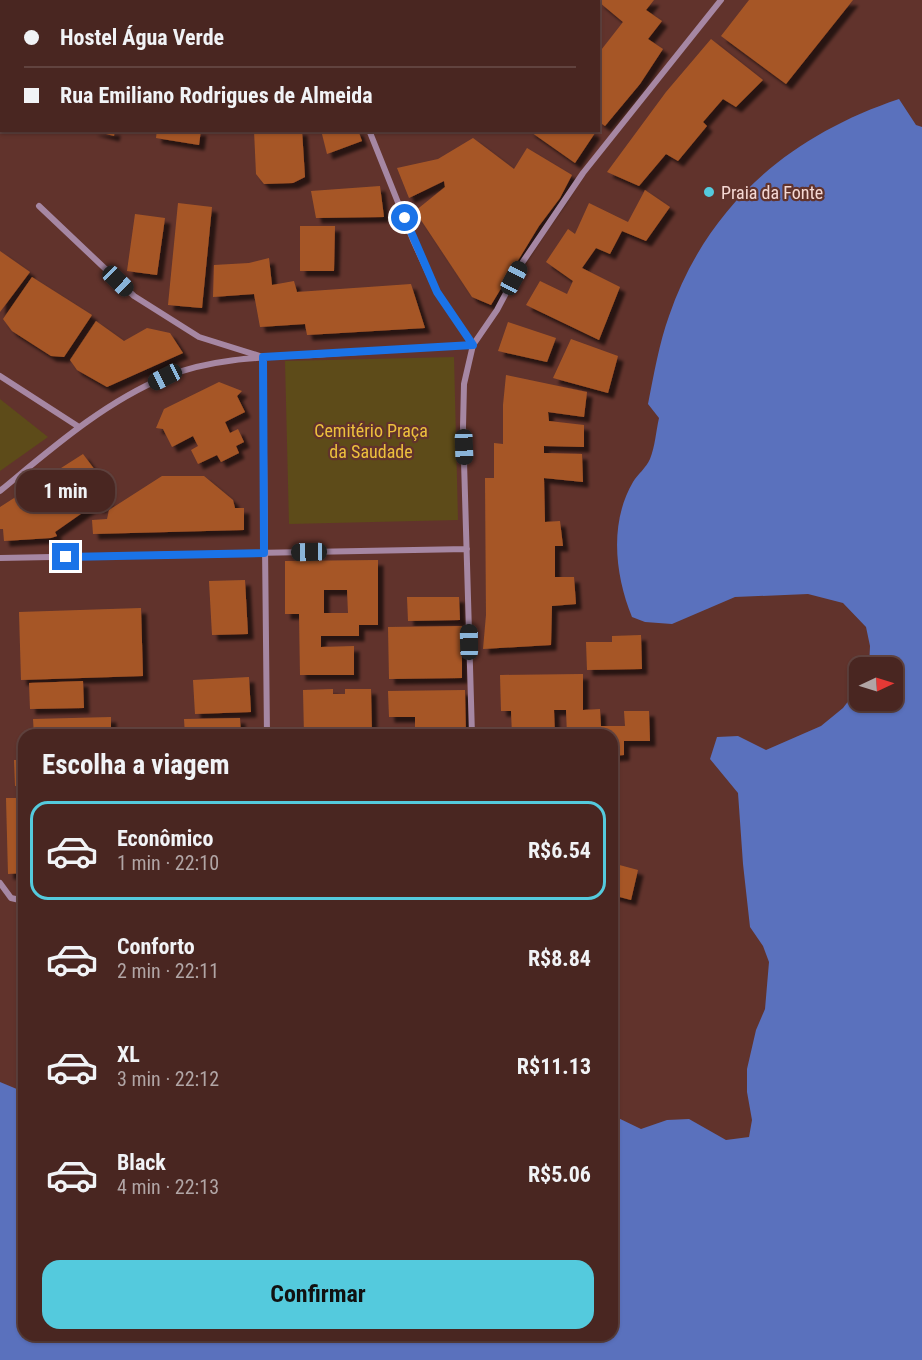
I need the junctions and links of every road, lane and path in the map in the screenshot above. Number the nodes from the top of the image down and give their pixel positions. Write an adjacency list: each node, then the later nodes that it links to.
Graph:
1 (720, 0): 4 (street)
2 (370, 132): 4 (street)
3 (39, 206): 5 (street)
4 (473, 345): 5 (street); 9 (street)
5 (263, 357): 7 (street); 10 (street)
6 (0, 376): 7 (street)
7 (79, 427): 8 (street)
8 (0, 491)
9 (467, 549): 10 (street); 13 (street)
10 (264, 553): 11 (street); 12 (street)
11 (0, 558)
12 (267, 729)
13 (472, 729)
14 (0, 883): 15 (street)
15 (18, 900)

